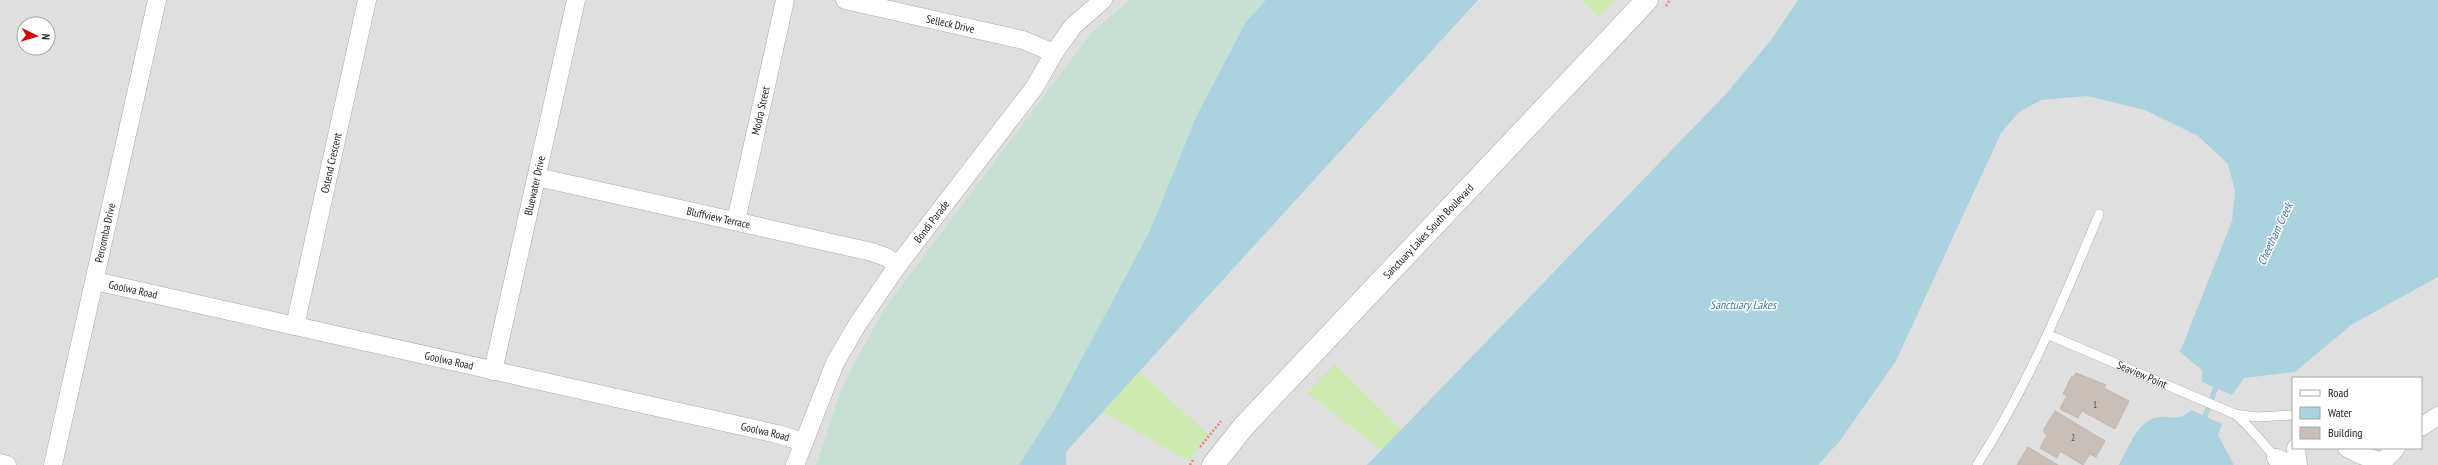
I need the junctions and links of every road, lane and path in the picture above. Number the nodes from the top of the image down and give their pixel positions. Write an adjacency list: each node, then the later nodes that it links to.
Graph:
1 (157, 0): 13 (street, Peroomba Drive)
2 (367, 0): 14 (street, Ostend Crescent)
3 (576, 0): 9 (street, Bluewater Drive)
4 (785, 0): 11 (street, Modra Street)
5 (845, 0): 8 (street, Selleck Drive)
6 (1103, 0): 8 (street, Bondi Parade)
7 (1647, 0): 31 (street, Sanctuary Lakes South Boulevard)
8 (1054, 52): 12 (street, Bondi Parade)
9 (537, 177): 11 (street, Bluffview Terrace); 16 (street, Bluewater Drive)
10 (2099, 214): 15 (lane)
11 (736, 221): 12 (street, Bluffview Terrace)
12 (898, 265): 21 (street, Bondi Parade)
13 (94, 281): 14 (street, Goolwa Road); 29 (street, Peroomba Drive)
14 (295, 326): 16 (street, Goolwa Road)
15 (2049, 335): 17 (lane, Seaview Point); 32 (lane)
16 (493, 371): 21 (street, Goolwa Road)
17 (2235, 414): 18 (lane, Seaview Point); 25 (lane, Seaview Point)
18 (2292, 415)
19 (2438, 416): 20 (street)
20 (2422, 426)
21 (804, 442): 30 (street, Bondi Parade)
22 (2296, 449): 34 (street)
23 (2349, 449): 27 (street)
24 (2395, 449): 27 (street)
25 (2276, 458): 33 (street, Seaview Point)
26 (0, 463): 28 (street)
27 (2381, 464)
28 (7, 465)
29 (53, 465)
30 (794, 465)
31 (1213, 465)
32 (1977, 465)
33 (2294, 465)
34 (2298, 465)

